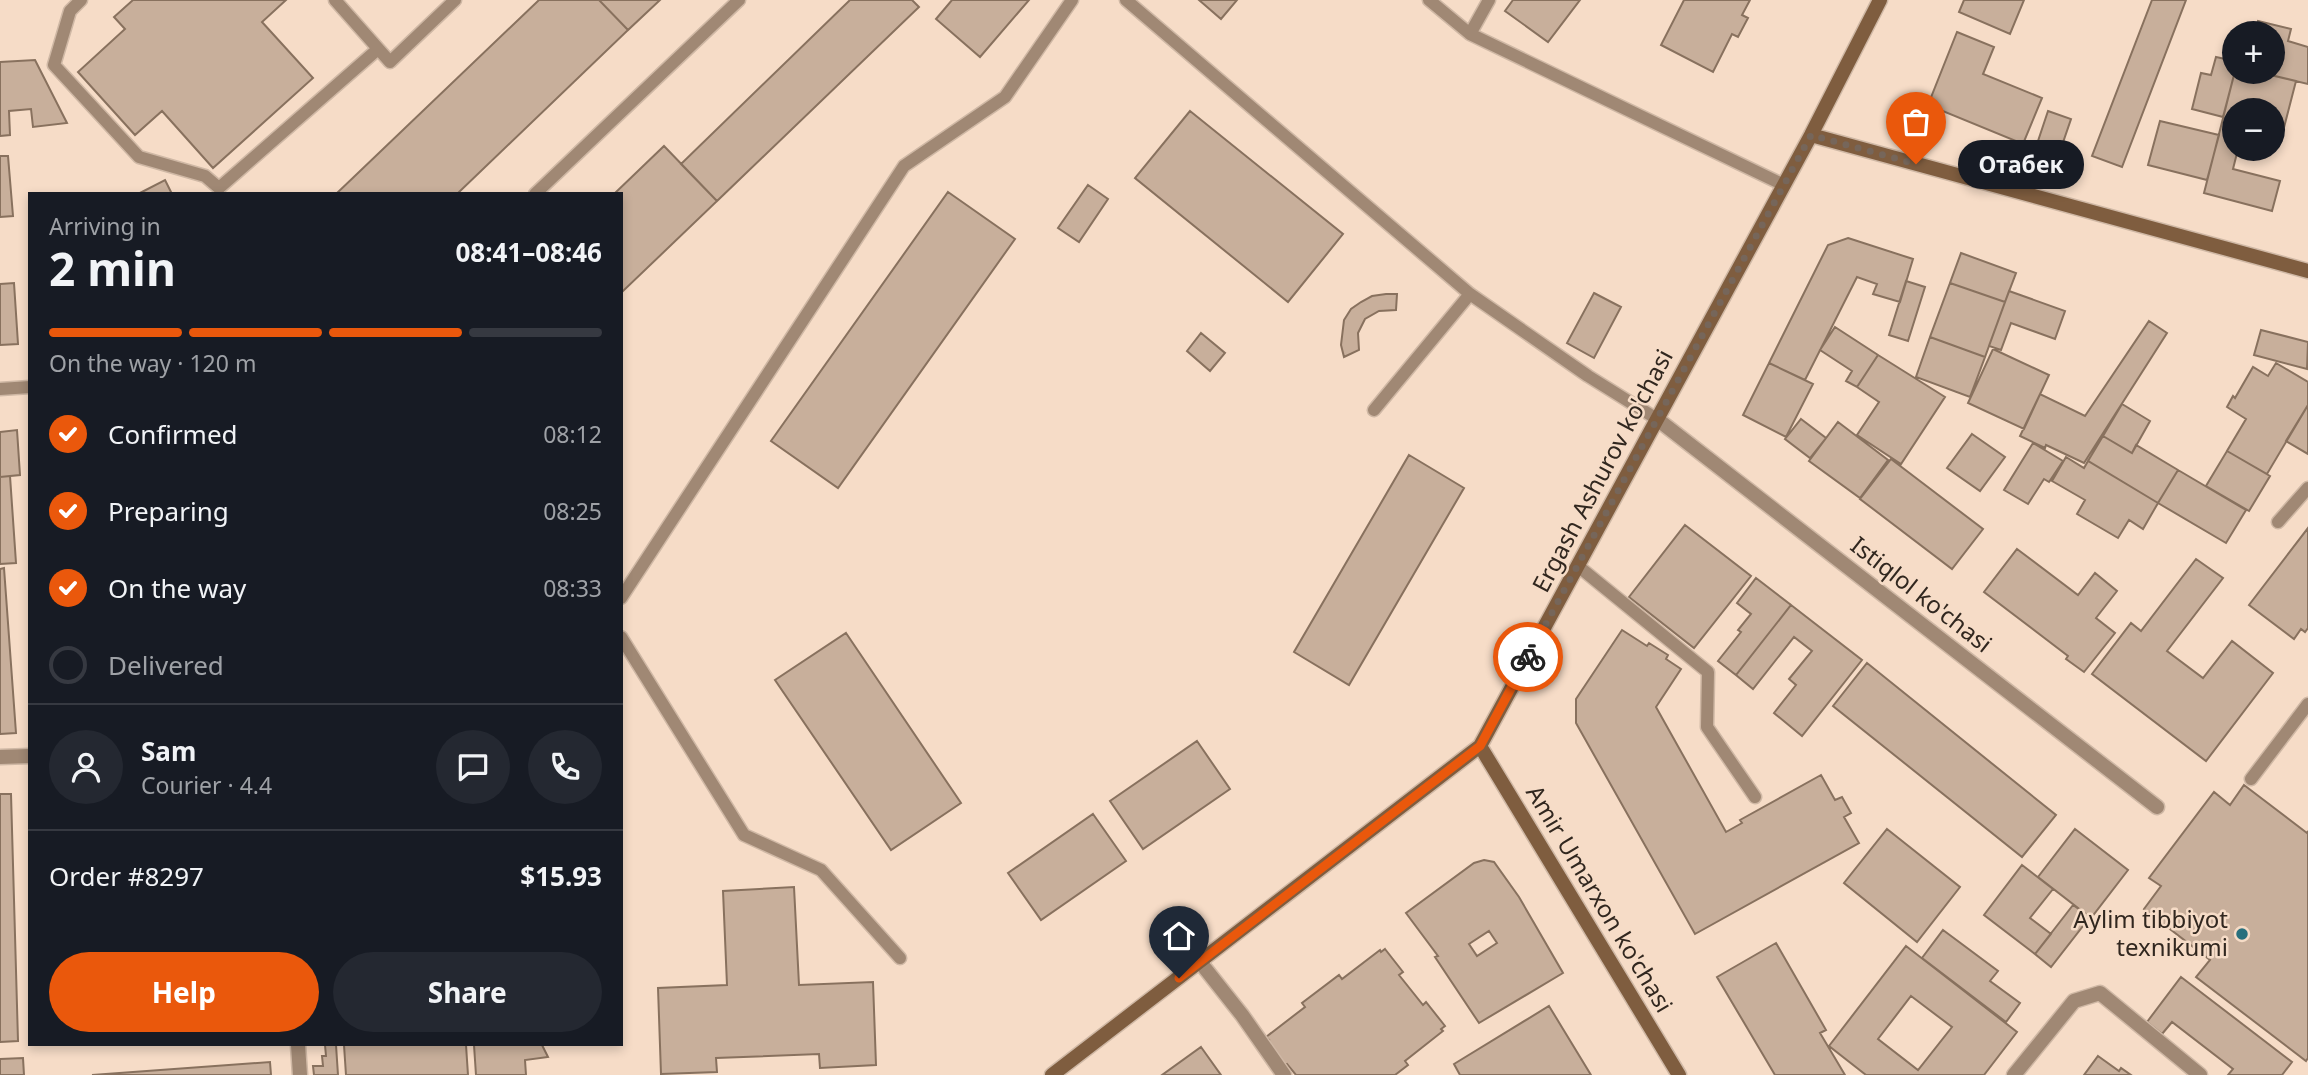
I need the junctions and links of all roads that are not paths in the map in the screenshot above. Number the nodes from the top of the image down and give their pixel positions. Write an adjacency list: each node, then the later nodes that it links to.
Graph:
1 (81, 0): 11 (lane)
2 (335, 0): 11 (lane)
3 (455, 0): 11 (lane)
4 (739, 0): 14 (lane)
5 (1072, 0): 24 (lane)
6 (1126, 0): 16 (lane)
7 (1429, 0): 10 (lane)
8 (1489, 0): 10 (lane)
9 (1880, 0): 12 (street, Ergash Ashurov ko'chasi)
10 (1470, 34): 13 (lane)
11 (378, 49)
12 (1811, 135): 13 (street, Ergash Ashurov ko'chasi); 15 (street)
13 (1784, 184): 20 (street, Ergash Ashurov ko'chasi)
14 (537, 192)
15 (2308, 271)
16 (1470, 294): 19 (lane); 20 (lane)
17 (28, 387): 18 (lane)
18 (0, 389)
19 (1374, 410)
20 (1657, 419): 23 (street, Ergash Ashurov ko'chasi); 32 (street, Istiqlol ko'chasi)
21 (2308, 488): 22 (lane)
22 (2278, 522)
23 (1578, 566): 27 (street, Ergash Ashurov ko'chasi); 31 (lane)
24 (623, 595)
25 (623, 640): 33 (lane)
26 (2308, 704): 30 (lane)
27 (1480, 746): 34 (street, Ergash Ashurov ko'chasi); 40 (street, Amir Umarxon ko'chasi)
28 (28, 756): 29 (street)
29 (0, 757)
30 (2251, 779)
31 (1755, 797)
32 (2157, 807)
33 (900, 958)
34 (1200, 962): 38 (street, Ergash Ashurov ko'chasi); 39 (street)
35 (298, 1046): 37 (street)
36 (2196, 1074): 41 (street)
37 (300, 1075)
38 (1052, 1075)
39 (1284, 1075)
40 (1679, 1075)
41 (2014, 1075)

